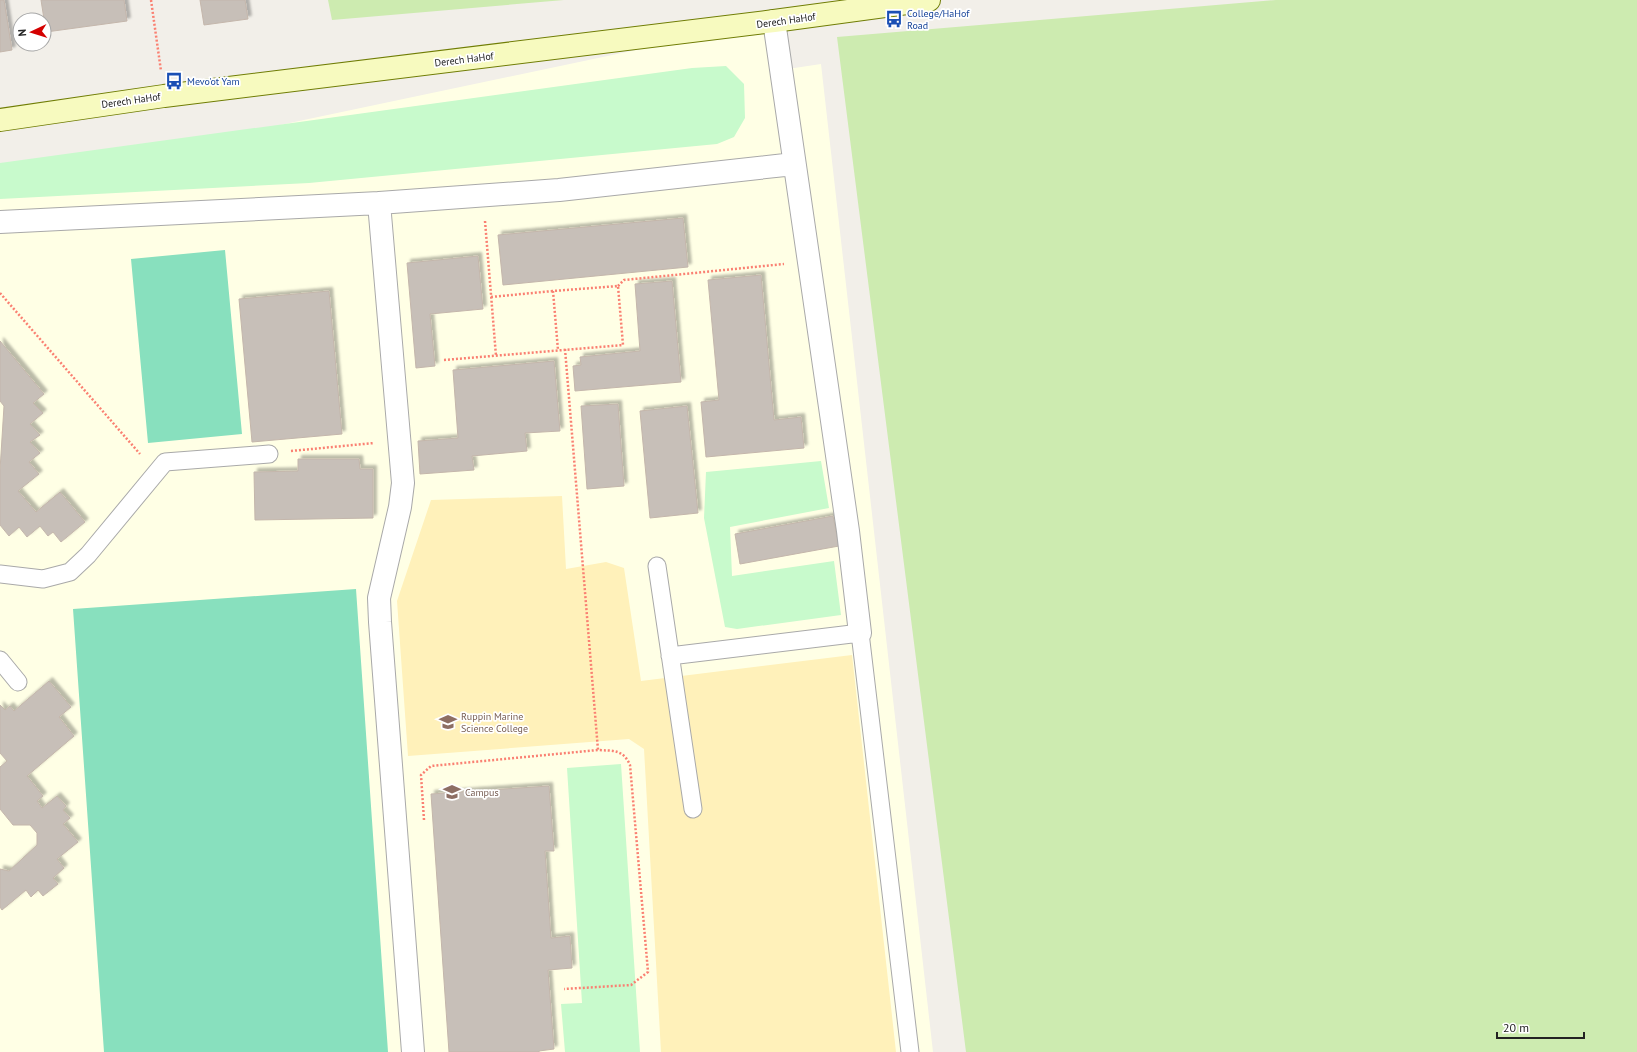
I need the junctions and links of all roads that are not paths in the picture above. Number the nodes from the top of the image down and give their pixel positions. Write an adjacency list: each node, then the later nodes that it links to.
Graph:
1 (929, 0): 2 (main road, Derech HaHof)
2 (774, 21): 3 (main road, Derech HaHof); 4 (street)
3 (0, 120)
4 (794, 164): 5 (street); 10 (street)
5 (379, 203): 6 (street); 15 (street)
6 (0, 222)
7 (269, 454): 9 (lane)
8 (657, 566): 11 (lane)
9 (0, 574)
10 (860, 632): 11 (lane); 16 (lane)
11 (670, 656): 14 (lane)
12 (0, 660): 13 (lane)
13 (18, 682)
14 (693, 809)
15 (413, 1052)
16 (910, 1052)

